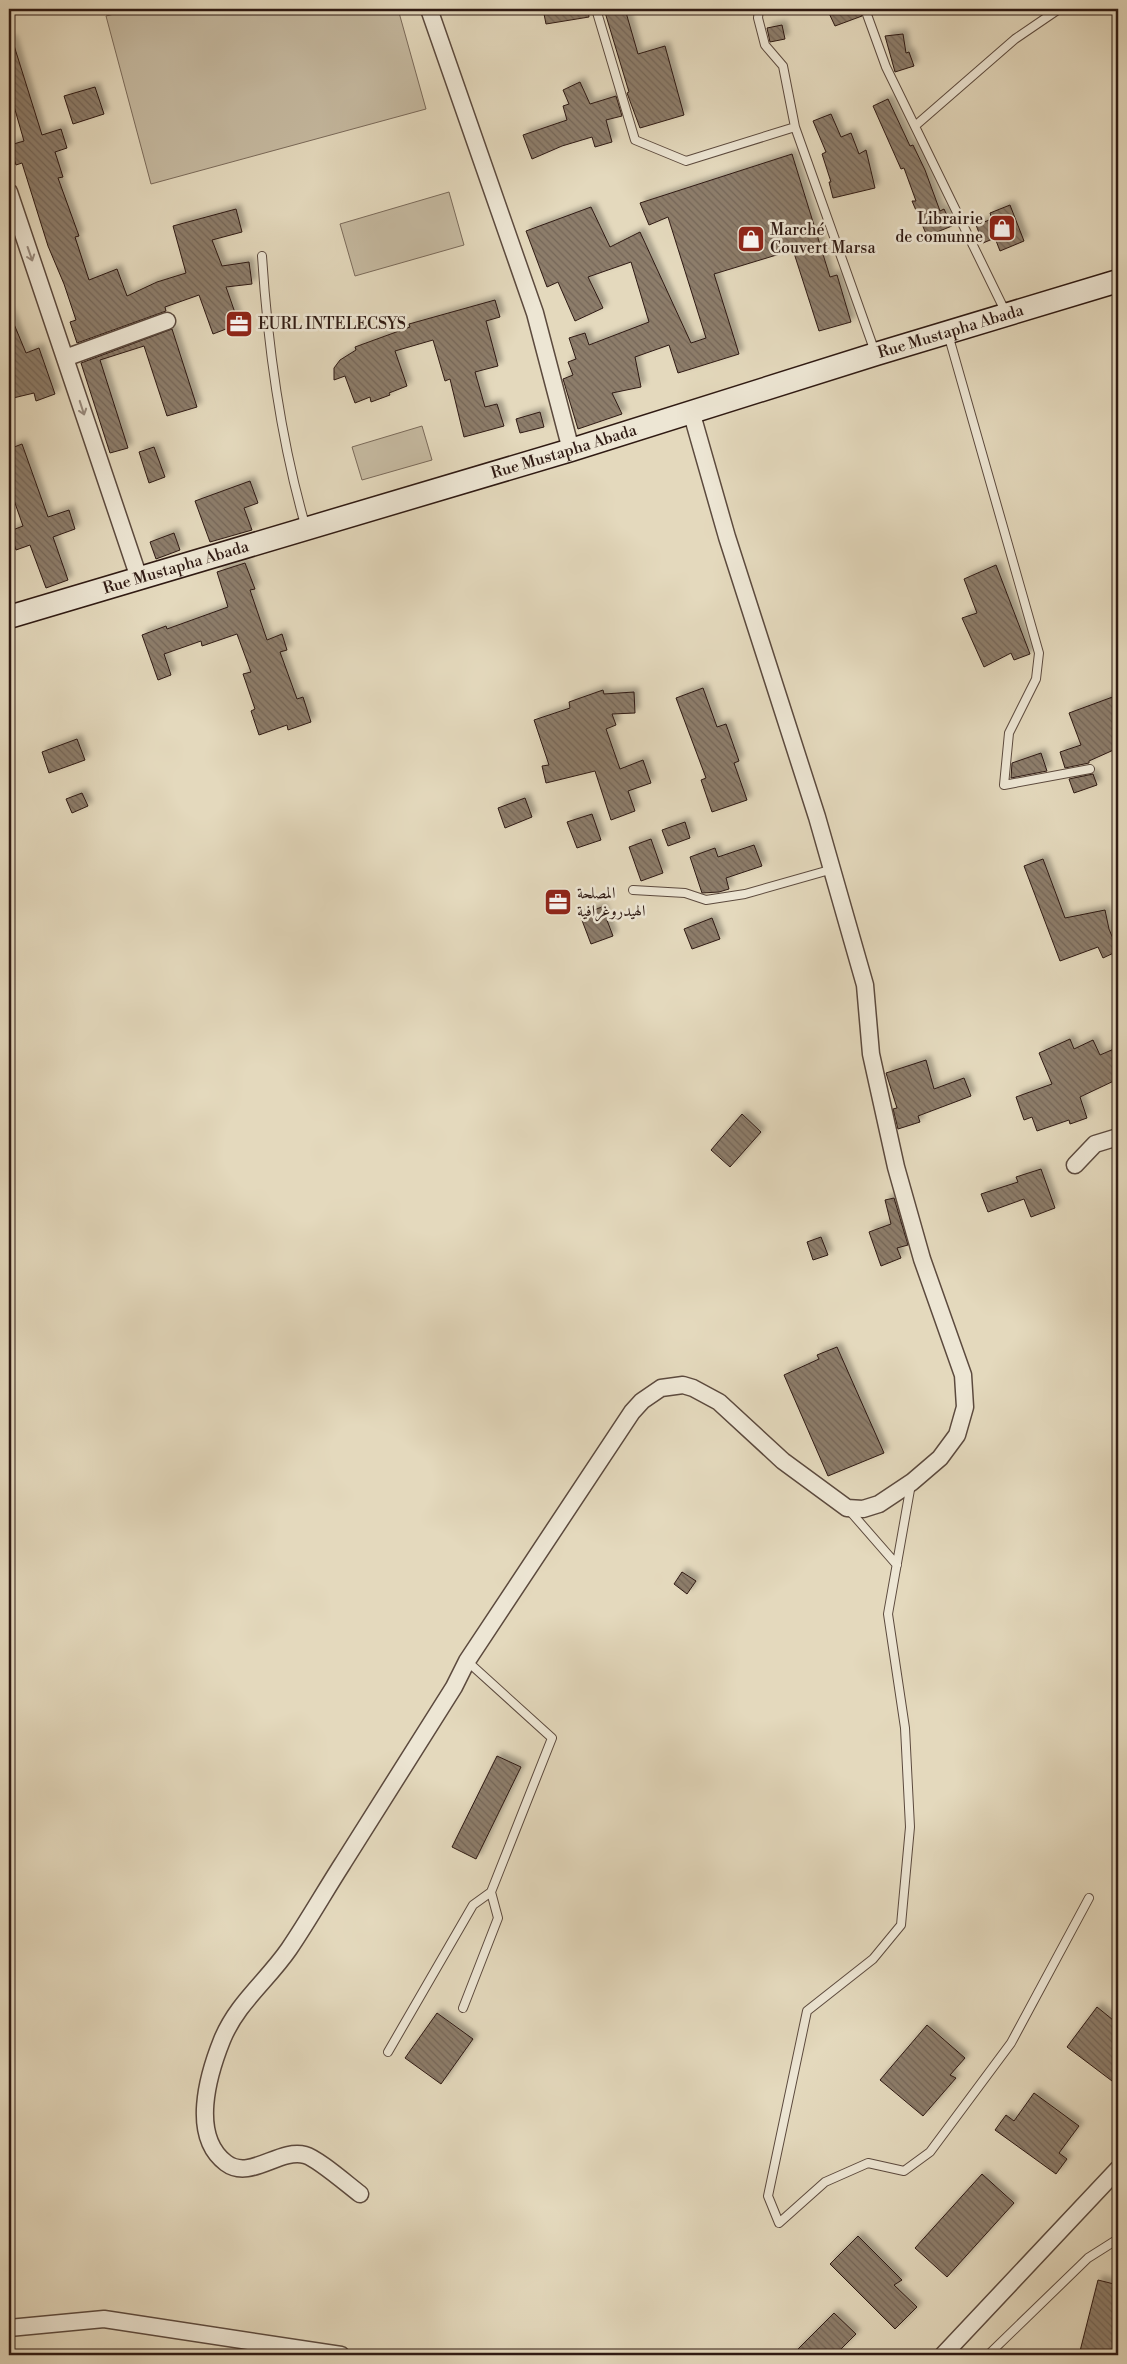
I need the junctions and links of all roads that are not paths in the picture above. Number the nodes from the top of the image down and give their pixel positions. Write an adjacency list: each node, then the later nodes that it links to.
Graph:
1 (429, 9): 17 (street)
2 (596, 9): 7 (lane)
3 (759, 9): 7 (lane)
4 (865, 9): 6 (lane)
5 (1059, 9): 6 (lane)
6 (915, 126): 11 (lane)
7 (795, 127): 14 (lane)
8 (9, 192): 15 (street, one-way to 15)
9 (262, 256): 18 (lane)
10 (1118, 281): 11 (main road, Rue Mustapha Abada)
11 (1008, 315): 13 (main road, Rue Mustapha Abada)
12 (167, 321): 15 (street)
13 (948, 333): 14 (main road, Rue Mustapha Abada); 21 (lane)
14 (876, 354): 16 (main road, Rue Mustapha Abada)
15 (65, 358): 19 (street, one-way to 19)
16 (690, 411): 17 (main road, Rue Mustapha Abada); 22 (street)
17 (571, 450): 18 (main road, Rue Mustapha Abada)
18 (306, 530): 19 (main road, Rue Mustapha Abada)
19 (139, 578): 20 (main road, Rue Mustapha Abada)
20 (9, 617)
21 (1090, 769)
22 (833, 869): 23 (lane); 26 (street)
23 (633, 890)
24 (1118, 1137): 25 (street)
25 (1076, 1165)
26 (912, 1482): 27 (street); 28 (lane)
27 (847, 1508): 28 (lane); 29 (street)
28 (897, 1565): 31 (lane)
29 (467, 1661): 30 (lane); 35 (street)
30 (492, 1892): 32 (lane); 33 (lane)
31 (1088, 1898)
32 (463, 2008)
33 (388, 2052)
34 (1118, 2169): 39 (street)
35 (360, 2194)
36 (1116, 2242): 40 (lane)
37 (9, 2328): 38 (street)
38 (341, 2355)
39 (943, 2355)
40 (988, 2355)

